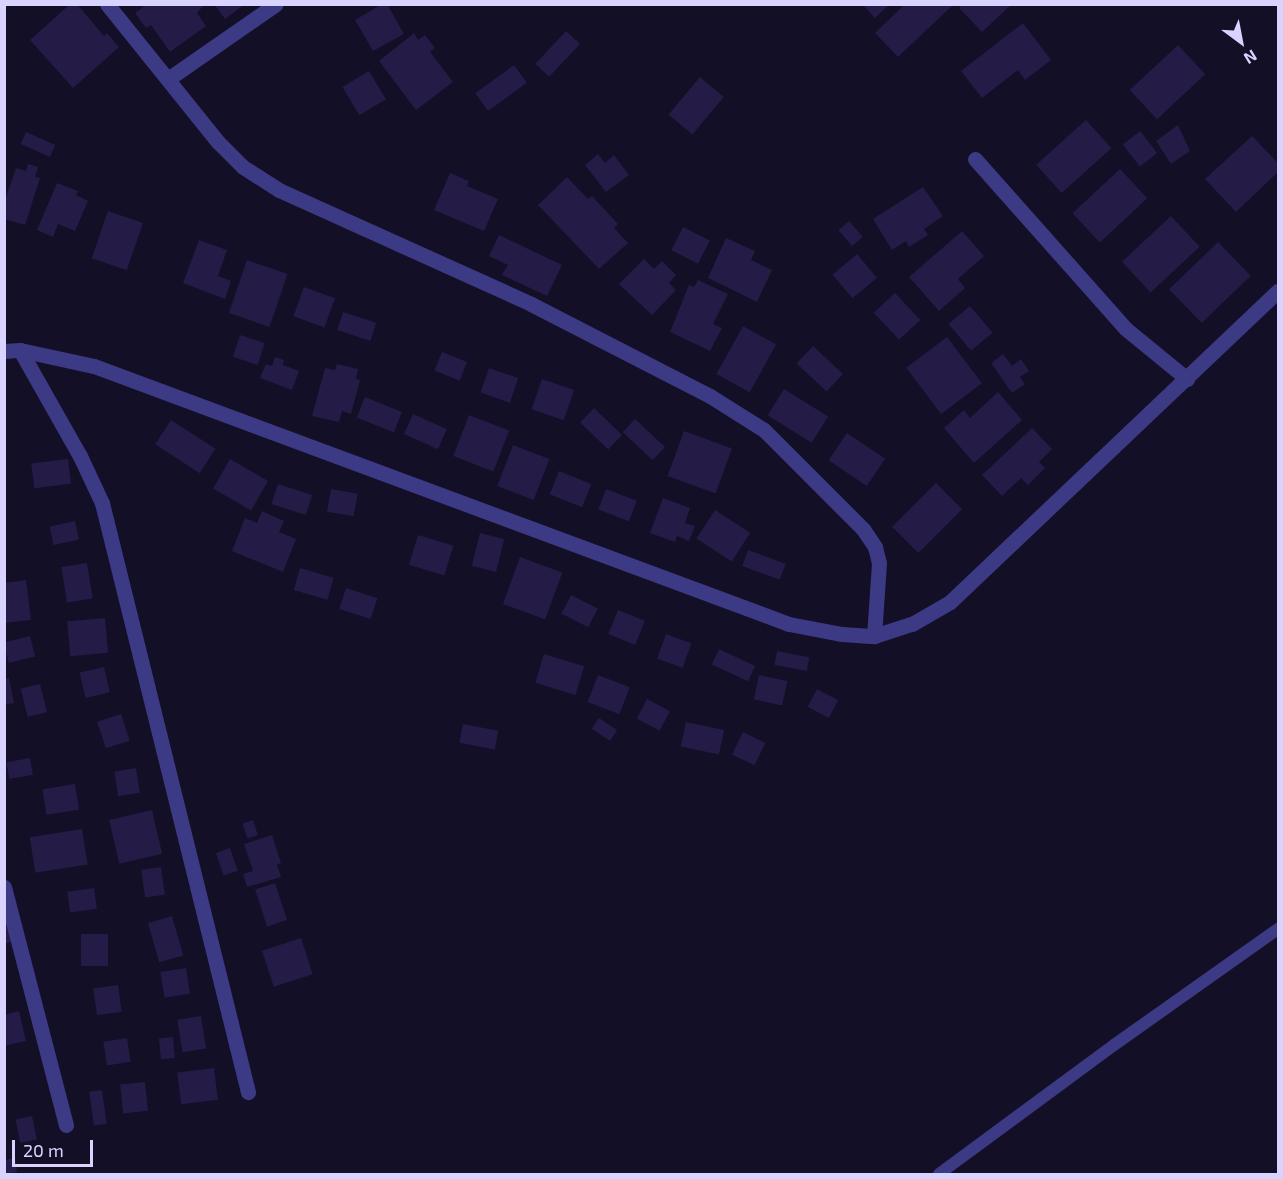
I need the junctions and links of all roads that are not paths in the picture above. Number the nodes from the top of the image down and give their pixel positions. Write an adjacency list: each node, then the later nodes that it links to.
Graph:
1 (107, 4): 3 (street)
2 (276, 4): 3 (street)
3 (168, 80): 8 (street)
4 (975, 159): 7 (street)
5 (1278, 291): 7 (street)
6 (12, 351): 8 (street); 11 (street)
7 (1187, 379): 8 (street)
8 (874, 636)
9 (4, 887): 12 (street)
10 (1278, 929): 13 (lane)
11 (248, 1092)
12 (66, 1125)
13 (939, 1174)

